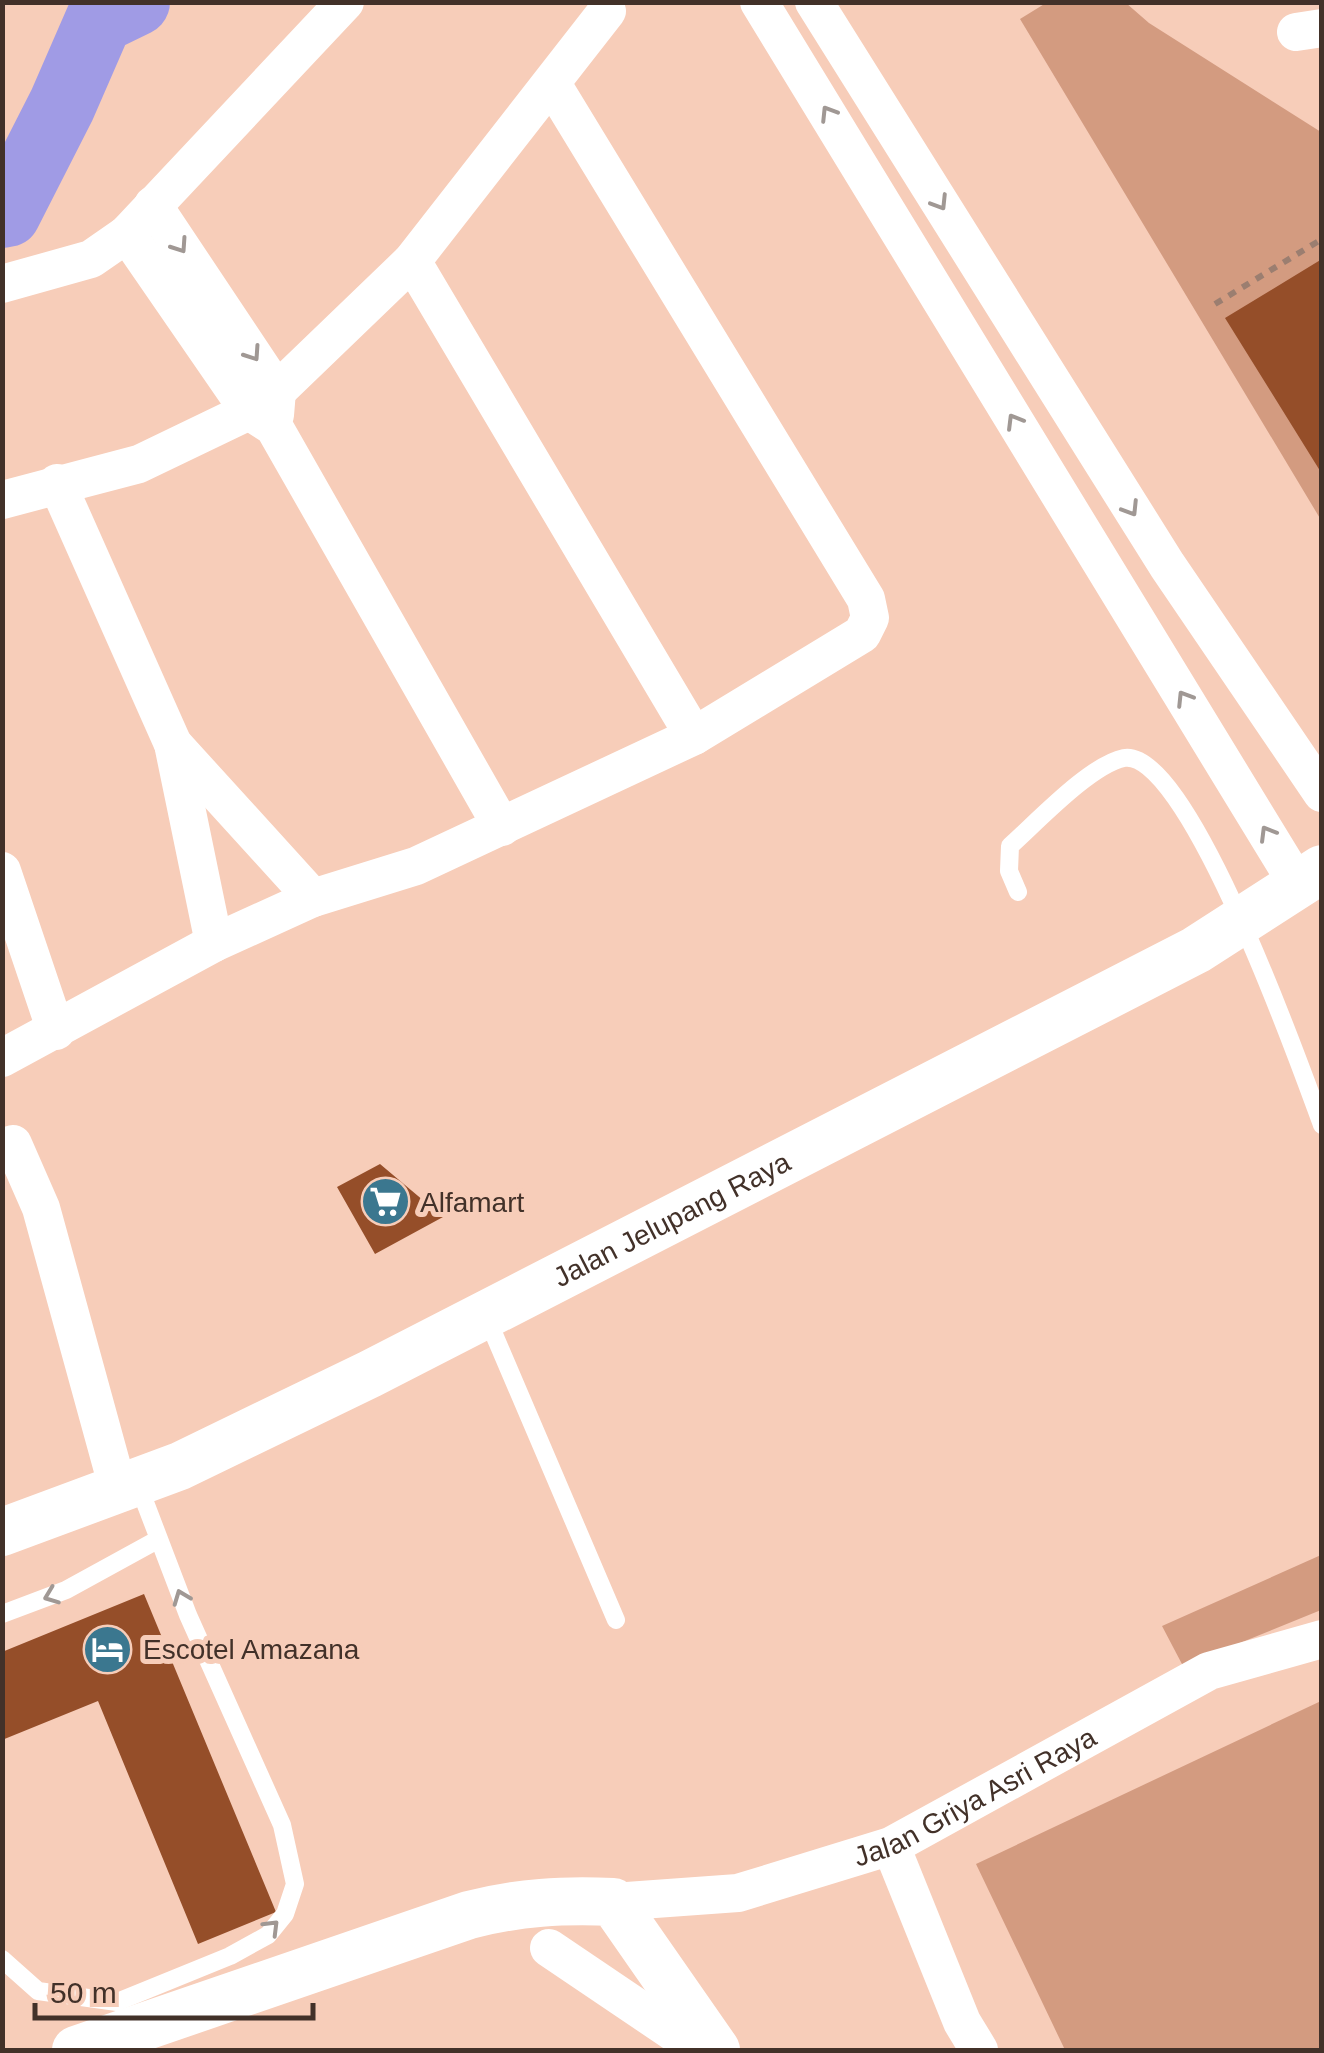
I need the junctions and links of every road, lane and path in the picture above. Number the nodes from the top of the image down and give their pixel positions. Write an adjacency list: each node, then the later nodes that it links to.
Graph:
1 (345, 2): 8 (street)
2 (759, 2): 7 (street, one-way to 2)
3 (814, 2): 6 (street)
4 (606, 11): 5 (street)
5 (552, 84): 11 (street); 19 (street)
6 (894, 130): 7 (street); 15 (street, one-way to 15)
7 (867, 174): 18 (street, one-way to 7)
8 (153, 205): 9 (street); 14 (street, one-way to 14)
9 (127, 234): 12 (street); 14 (street)
10 (1322, 239): 13 (path)
11 (412, 261): 14 (street); 19 (street)
12 (2, 284)
13 (1216, 304)
14 (267, 410): 16 (street); 22 (street)
15 (1098, 456): 18 (street); 21 (street, one-way to 21)
16 (57, 483): 17 (street); 20 (street)
17 (2, 500)
18 (1062, 500): 24 (street, one-way to 18)
19 (694, 736): 22 (street)
20 (173, 744): 26 (street); 28 (street)
21 (1322, 793)
22 (502, 827): 26 (street)
23 (2, 870): 29 (street)
24 (1310, 877): 27 (street, Jalan Jelupang Raya)
25 (1018, 892): 27 (lane)
26 (313, 898): 28 (street)
27 (1241, 922): 31 (lane); 33 (street, Jalan Jelupang Raya)
28 (214, 943): 29 (street)
29 (56, 1031): 30 (street)
30 (2, 1058)
31 (1322, 1126)
32 (14, 1144): 34 (street)
33 (485, 1313): 34 (street, Jalan Jelupang Raya); 38 (lane)
34 (128, 1488): 35 (street, Jalan Jelupang Raya); 36 (lane)
35 (2, 1532)
36 (159, 1539): 37 (lane, one-way to 37); 43 (lane, one-way to 36)
37 (2, 1614)
38 (616, 1620)
39 (1322, 1639): 40 (street, Jalan Griya Asri Raya)
40 (891, 1846): 41 (street, Jalan Griya Asri Raya); 47 (street)
41 (613, 1902): 44 (street); 46 (street)
42 (549, 1948): 45 (street)
43 (2, 1959)
44 (76, 2050)
45 (700, 2050)
46 (716, 2050)
47 (979, 2050)

